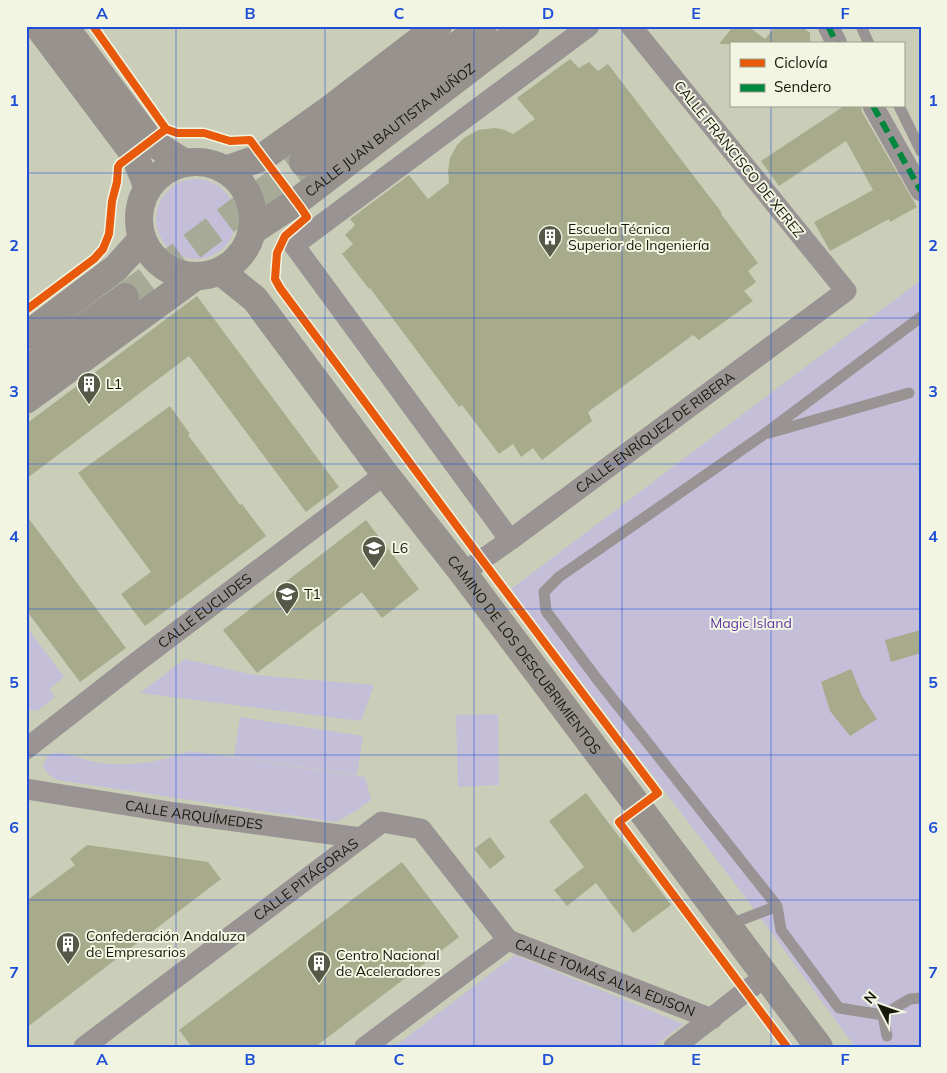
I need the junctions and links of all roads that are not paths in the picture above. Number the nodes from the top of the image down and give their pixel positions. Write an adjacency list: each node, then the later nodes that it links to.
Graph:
1 (38, 26): 18 (street)
2 (64, 26): 16 (street)
3 (438, 26): 17 (street)
4 (483, 26): 15 (street)
5 (526, 26): 20 (street, CALLE JUAN BAUTISTA MUÑOZ)
6 (589, 26): 32 (street)
7 (631, 26): 23 (street, CALLE FRANCISCO DE XEREZ)
8 (828, 26): 10 (street)
9 (861, 26): 11 (lane)
10 (837, 42)
11 (868, 42)
12 (874, 108): 19 (street)
13 (900, 108): 14 (lane)
14 (921, 151)
15 (303, 162)
16 (186, 163): 17 (street); 18 (street)
17 (225, 170): 20 (street)
18 (148, 188): 21 (street)
19 (921, 191)
20 (252, 230): 22 (street)
21 (142, 240): 22 (street); 26 (street)
22 (208, 274): 29 (street); 31 (street, CAMINO DE LOS DESCUBRIMIENTOS)
23 (846, 291): 32 (street, CALLE ENRÍQUEZ DE RIBERA)
24 (125, 297): 27 (street)
25 (921, 317): 30 (lane)
26 (26, 336)
27 (26, 370)
28 (909, 394): 30 (lane)
29 (26, 400)
30 (763, 435): 37 (lane)
31 (385, 474): 33 (street, CAMINO DE LOS DESCUBRIMIENTOS); 34 (street, CALLE EUCLIDES)
32 (510, 540): 33 (street, CALLE ENRÍQUEZ DE RIBERA)
33 (463, 573): 38 (street, CAMINO DE LOS DESCUBRIMIENTOS)
34 (26, 749)
35 (26, 789): 36 (street, CALLE ARQUÍMEDES)
36 (361, 838): 39 (street, CALLE PITÁGORAS); 45 (street, CALLE PITÁGORAS)
37 (777, 906): 38 (lane); 42 (lane)
38 (728, 925): 40 (street, CAMINO DE LOS DESCUBRIMIENTOS)
39 (508, 940): 43 (street, CALLE TOMÁS ALVA EDISON); 46 (street, CALLE TOMÁS ALVA EDISON)
40 (766, 976): 43 (street); 48 (street, CAMINO DE LOS DESCUBRIMIENTOS)
41 (921, 998): 42 (lane)
42 (883, 1014): 44 (lane)
43 (712, 1019): 47 (street, CALLE TOMÁS ALVA EDISON)
44 (887, 1036)
45 (84, 1047)
46 (365, 1047)
47 (674, 1047)
48 (819, 1047)

